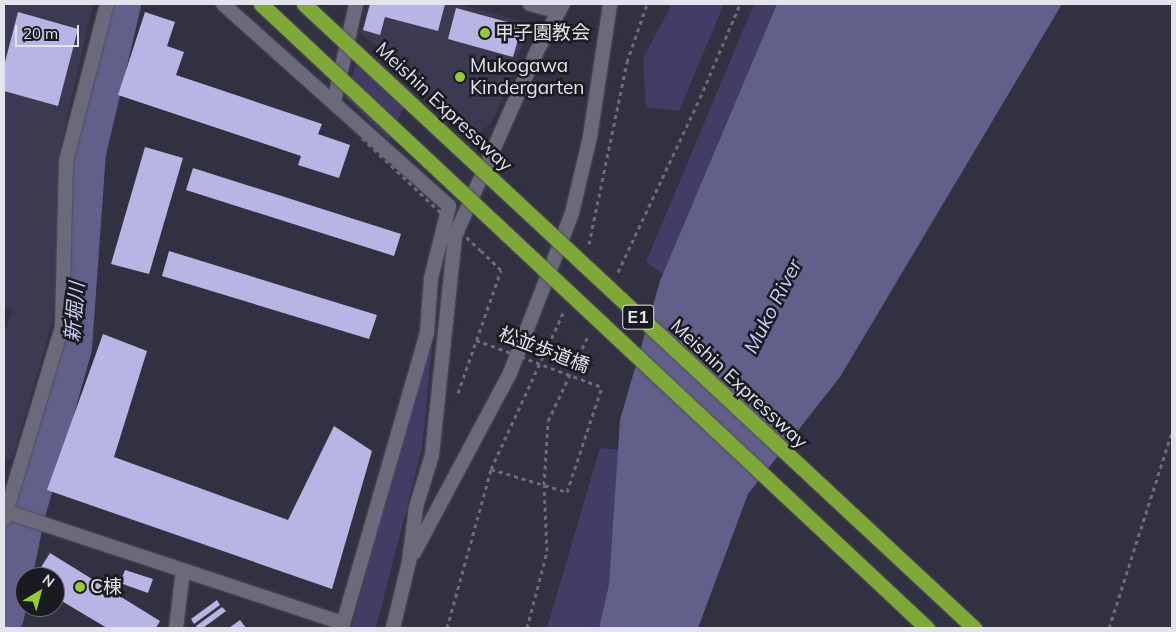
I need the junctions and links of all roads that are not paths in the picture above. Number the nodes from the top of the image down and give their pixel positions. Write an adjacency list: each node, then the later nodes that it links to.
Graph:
1 (107, 4): 10 (street)
2 (223, 4): 9 (street)
3 (261, 4): 16 (highway, E1, bridge)
4 (304, 4): 17 (highway, Meishin Expressway / E1, bridge)
5 (356, 4): 9 (street)
6 (530, 4): 8 (street)
7 (610, 4): 11 (street)
8 (560, 8): 11 (street)
9 (334, 102): 13 (street)
10 (6, 514): 12 (street)
11 (409, 562): 15 (street)
12 (183, 570): 13 (street); 14 (street)
13 (342, 626)
14 (176, 628)
15 (393, 628)
16 (926, 628)
17 (974, 628)

